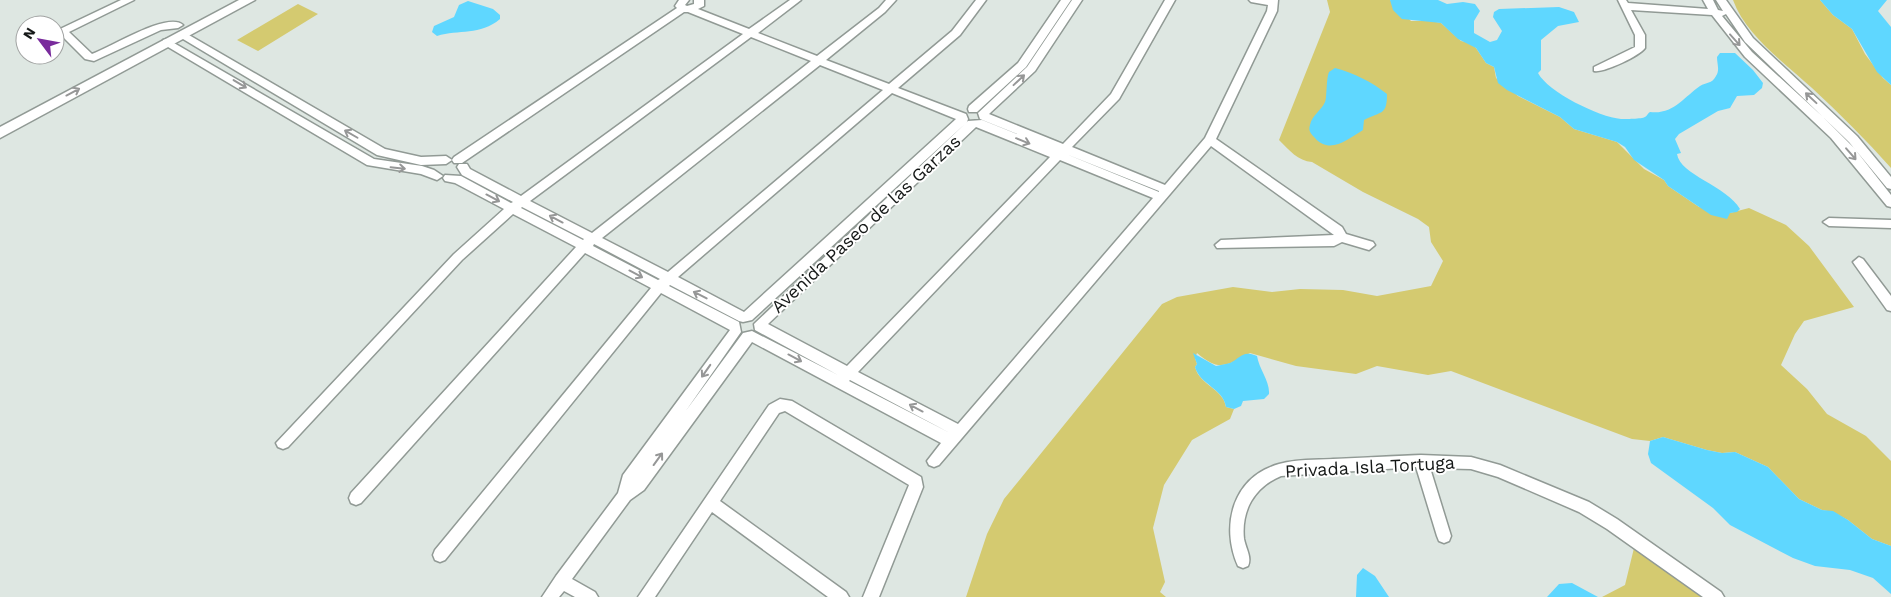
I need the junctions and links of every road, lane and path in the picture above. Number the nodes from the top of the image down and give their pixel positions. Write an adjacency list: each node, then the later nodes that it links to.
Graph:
1 (129, 0): 19 (street)
2 (227, 0): 19 (main road)
3 (249, 0): 19 (main road)
4 (796, 0): 20 (street)
5 (891, 0): 24 (street)
6 (981, 0): 28 (street)
7 (1066, 0): 32 (street, Avenida Paseo de las Garzas)
8 (1077, 0): 32 (street, Avenida Paseo de las Garzas, one-way to 8)
9 (1170, 0): 37 (street)
10 (1254, 0): 14 (street)
11 (1708, 0): 17 (street)
12 (1721, 0): 18 (street)
13 (699, 1): 16 (street); 20 (street)
14 (1273, 1): 35 (street)
15 (1622, 3): 17 (street); 27 (street)
16 (686, 6): 20 (street); 40 (street)
17 (1714, 13): 18 (street); 44 (street, one-way to 44)
18 (1729, 14): 42 (street, one-way to 18)
19 (180, 30): 21 (main road); 22 (street); 29 (main road)
20 (754, 30): 24 (street); 45 (street)
21 (167, 42): 23 (street); 29 (main road, one-way to 21)
22 (203, 47): 23 (street); 25 (street)
23 (190, 55): 26 (street)
24 (822, 57): 28 (street); 49 (street)
25 (224, 60): 26 (street); 30 (street)
26 (212, 68): 31 (street, one-way to 31)
27 (1598, 69)
28 (894, 86): 32 (street); 53 (street)
29 (46, 101): 33 (main road); 34 (main road)
30 (302, 106): 31 (street); 36 (street, one-way to 30)
31 (289, 114): 39 (street)
32 (973, 116): 37 (street); 55 (street, Avenida Paseo de las Garzas); 56 (street, Avenida Paseo de las Garzas)
33 (0, 120)
34 (0, 133)
35 (1210, 140): 43 (street); 48 (street)
36 (381, 152): 38 (street); 39 (street)
37 (1061, 152): 43 (street); 57 (street)
38 (446, 160): 40 (street); 41 (street)
39 (371, 162): 41 (street, one-way to 41)
40 (461, 164): 41 (street); 45 (street)
41 (443, 177): 45 (street, one-way to 45)
42 (1891, 185)
43 (1164, 193): 58 (street)
44 (1891, 203)
45 (517, 204): 49 (street); 59 (street)
46 (1829, 222): 47 (street)
47 (1891, 224)
48 (1341, 237): 50 (street); 51 (street)
49 (588, 242): 53 (street); 63 (street)
50 (1221, 245)
51 (1369, 246)
52 (1859, 262): 54 (street)
53 (664, 282): 55 (street); 66 (street)
54 (1891, 306)
55 (740, 323): 56 (street); 56 (street); 62 (street, Avenida Paseo de las Garzas, one-way to 62)
56 (755, 331): 57 (street); 62 (street, Avenida Paseo de las Garzas, one-way to 56)
57 (843, 377): 58 (street)
58 (955, 436): 60 (street)
59 (283, 443)
60 (934, 462)
61 (1421, 462): 65 (street); 67 (street, Privada Isla Tortuga); 74 (street, Privada Isla Tortuga)
62 (625, 495): 68 (street, Avenida Paseo de las Garzas)
63 (356, 498)
64 (711, 503): 71 (street); 72 (street); 73 (street)
65 (1444, 536)
66 (440, 555)
67 (1243, 561)
68 (561, 581): 69 (street, Avenida Paseo de las Garzas); 70 (street)
69 (550, 597)
70 (590, 597)
71 (646, 597)
72 (841, 597)
73 (871, 597)
74 (1716, 597)

